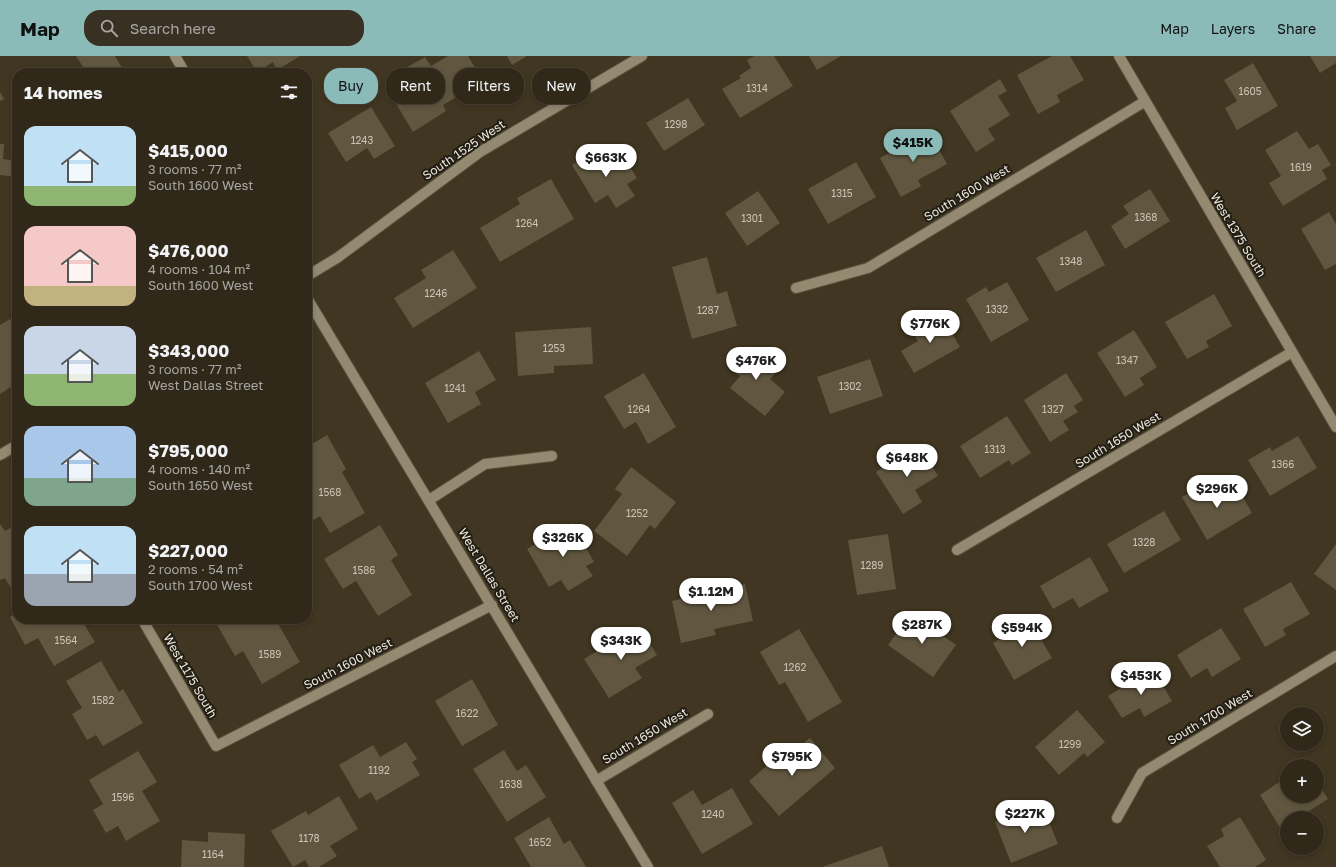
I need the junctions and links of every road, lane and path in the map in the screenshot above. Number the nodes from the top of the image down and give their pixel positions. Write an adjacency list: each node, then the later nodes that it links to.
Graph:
1 (175, 56): 4 (street)
2 (642, 56): 6 (street, South 1525 West)
3 (1119, 56): 5 (street, West 1375 South)
4 (182, 68)
5 (1144, 102): 7 (street, South 1600 West); 9 (street, West 1375 South)
6 (312, 273)
7 (796, 288)
8 (312, 306): 14 (street, West Dallas Street)
9 (1292, 352): 10 (street, West 1375 South); 15 (street, South 1650 West)
10 (1336, 427)
11 (12, 448): 12 (street)
12 (0, 455)
13 (552, 456): 14 (street)
14 (429, 500): 16 (street, West Dallas Street)
15 (957, 550)
16 (492, 605): 20 (street, South 1600 West); 21 (street, West Dallas Street)
17 (145, 624): 20 (street, West 1175 South)
18 (1336, 656): 22 (street, South 1700 West)
19 (708, 714): 21 (street, South 1650 West)
20 (216, 746)
21 (596, 781): 23 (street, West Dallas Street)
22 (1117, 818)
23 (648, 867)

